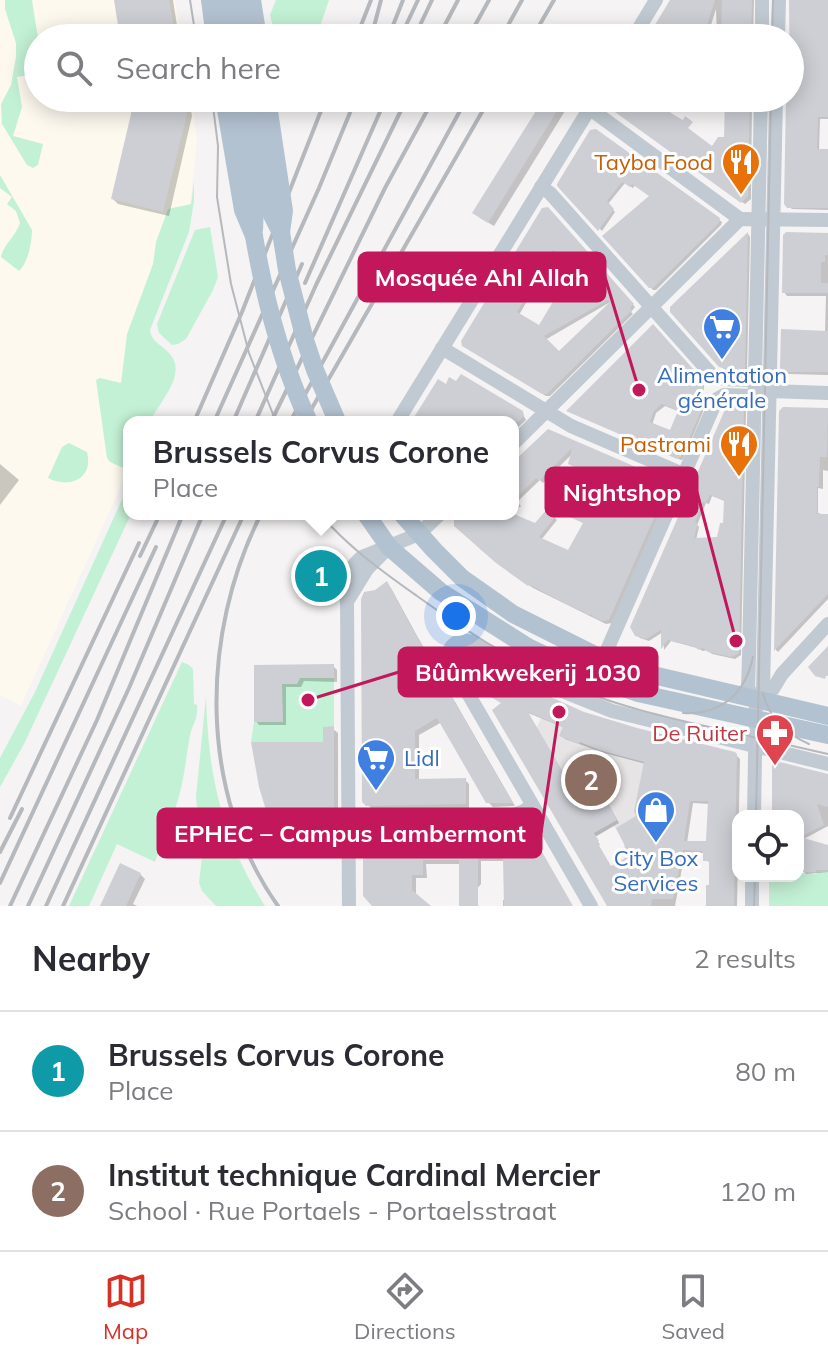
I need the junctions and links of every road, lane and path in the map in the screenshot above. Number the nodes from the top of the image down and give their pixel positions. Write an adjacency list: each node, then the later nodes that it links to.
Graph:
1 (210, 0): 8 (main road)
2 (224, 0): 9 (main road)
3 (238, 0): 10 (main road)
4 (252, 0): 11 (main road)
5 (656, 0): 12 (street)
6 (762, 0): 13 (street)
7 (779, 0): 14 (street)
8 (213, 24)
9 (228, 24)
10 (241, 24)
11 (256, 24)
12 (641, 24)
13 (762, 24)
14 (778, 24)
15 (226, 112): 28 (main road)
16 (240, 112): 28 (main road)
17 (254, 112): 27 (main road, bridge)
18 (269, 112): 27 (main road, bridge)
19 (587, 112): 23 (street)
20 (603, 112): 24 (street)
21 (762, 112): 25 (street)
22 (775, 112): 25 (street)
23 (541, 187): 29 (street); 30 (street)
24 (740, 219): 25 (street); 29 (street)
25 (766, 219): 26 (street); 31 (street); 32 (street)
26 (828, 220)
27 (281, 232): 37 (main road, bridge)
28 (254, 236): 36 (main road, bridge)
29 (652, 307): 31 (street); 35 (street)
30 (442, 348): 35 (street); 38 (street)
31 (755, 380): 32 (street); 34 (street)
32 (770, 391): 33 (street); 34 (street); 49 (street)
33 (828, 393)
34 (755, 396): 40 (street); 49 (street)
35 (546, 412): 39 (street); 40 (street)
36 (306, 416)
37 (334, 416)
38 (401, 416)
39 (519, 438)
40 (685, 475): 47 (street)
41 (370, 520): 45 (main road)
42 (407, 520): 44 (main road)
43 (434, 520): 44 (street)
44 (419, 534): 45 (street); 47 (main road)
45 (389, 547): 51 (main road); 57 (street)
46 (828, 624): 48 (street)
47 (603, 659): 49 (main road)
48 (777, 697): 49 (main road); 50 (main road)
49 (756, 698): 51 (street)
50 (828, 716)
51 (756, 718): 52 (main road); 53 (street)
52 (828, 735)
53 (755, 745): 54 (street); 55 (street); 56 (street)
54 (828, 764)
55 (532, 806): 57 (street); 60 (street)
56 (754, 810)
57 (350, 818): 59 (street)
58 (752, 882): 61 (street)
59 (349, 906)
60 (591, 906)
61 (752, 906)

